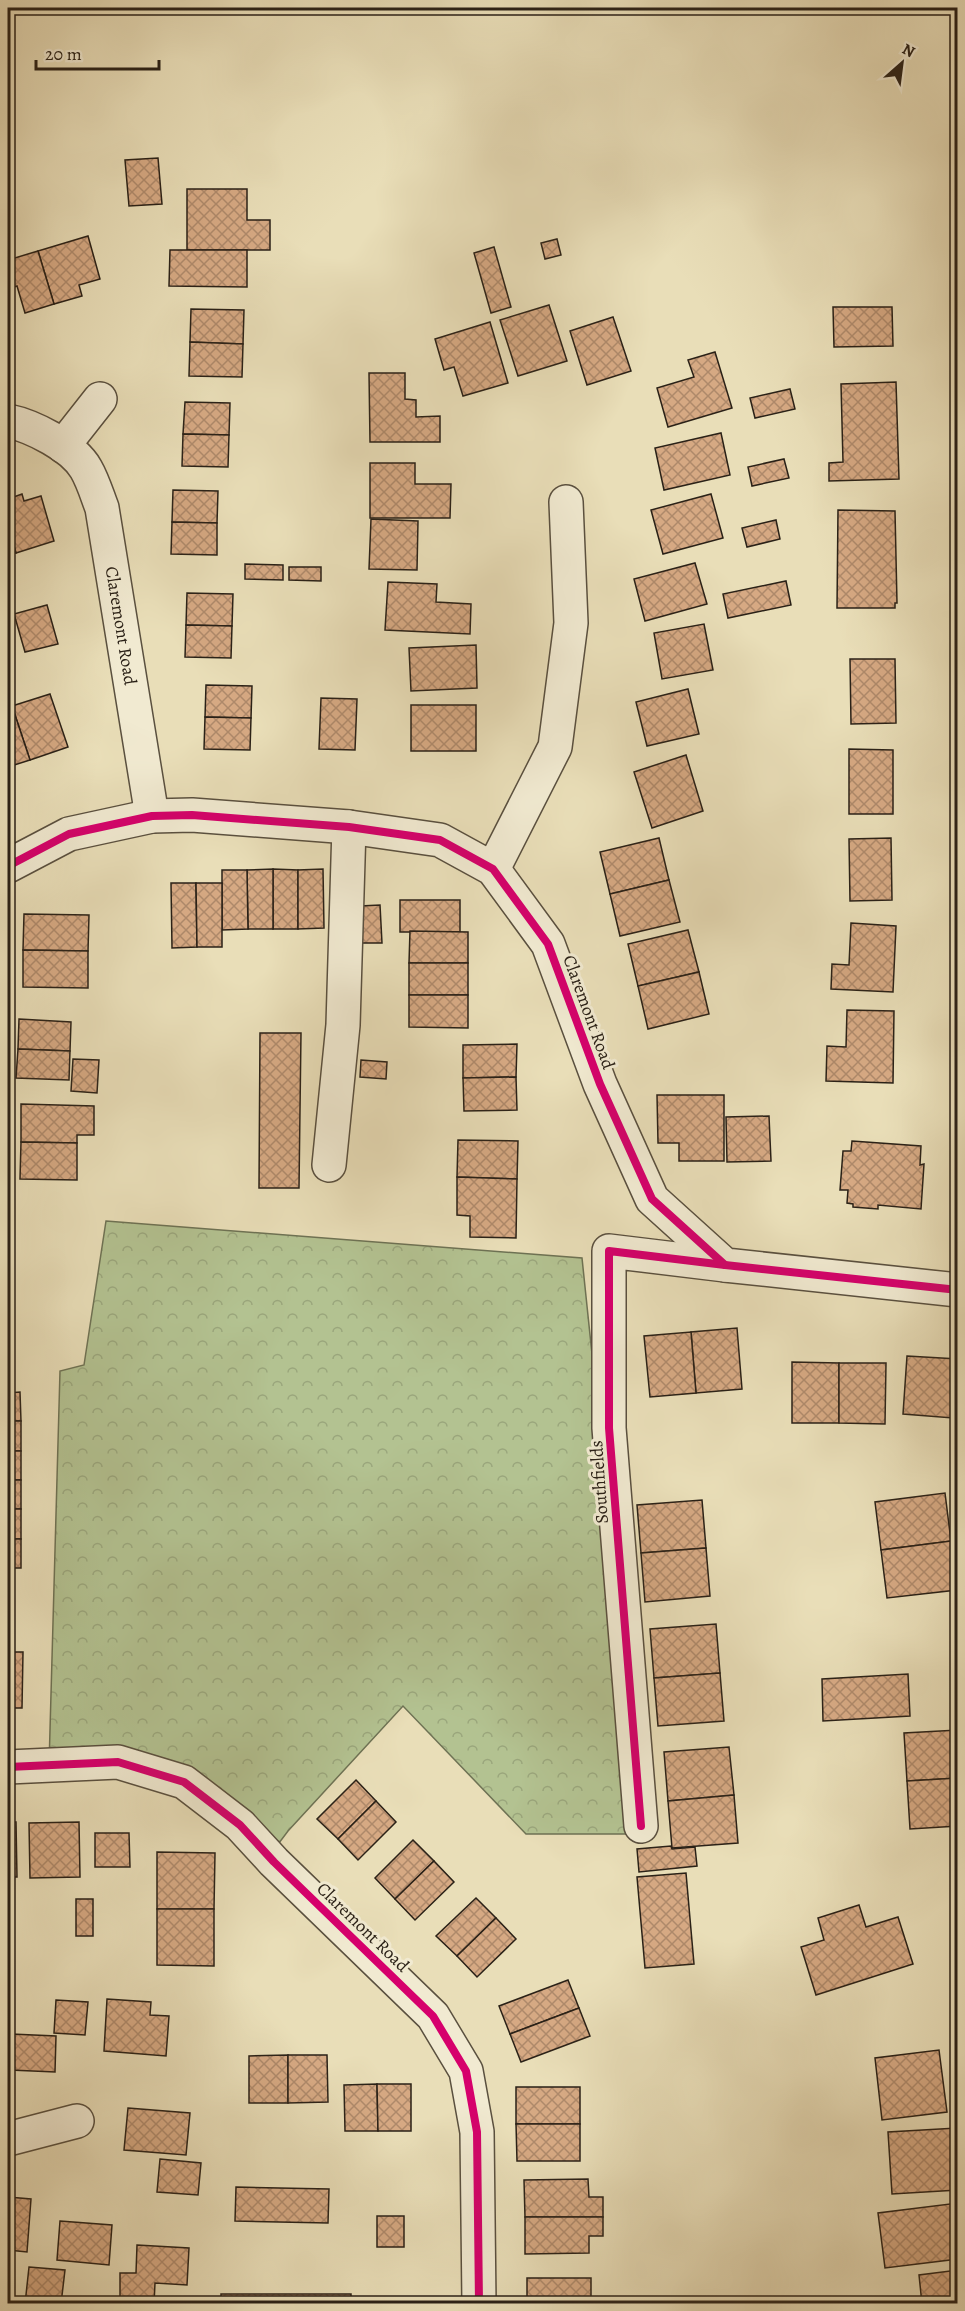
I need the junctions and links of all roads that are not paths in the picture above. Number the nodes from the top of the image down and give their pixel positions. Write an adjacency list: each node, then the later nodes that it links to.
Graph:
1 (100, 399): 3 (street)
2 (8, 421): 3 (street, Claremont Road)
3 (63, 446): 5 (street, Claremont Road)
4 (566, 502): 8 (street)
5 (152, 816): 6 (street, Claremont Road); 7 (street, Claremont Road)
6 (349, 827): 8 (street, Claremont Road); 9 (street)
7 (8, 866)
8 (493, 869): 10 (street, Claremont Road)
9 (329, 1166)
10 (725, 1265): 11 (street); 13 (street, Southfields)
11 (957, 1290)
12 (8, 1767): 16 (street, Claremont Road)
13 (641, 1826)
14 (77, 2121): 15 (street)
15 (8, 2139)
16 (479, 2304)

